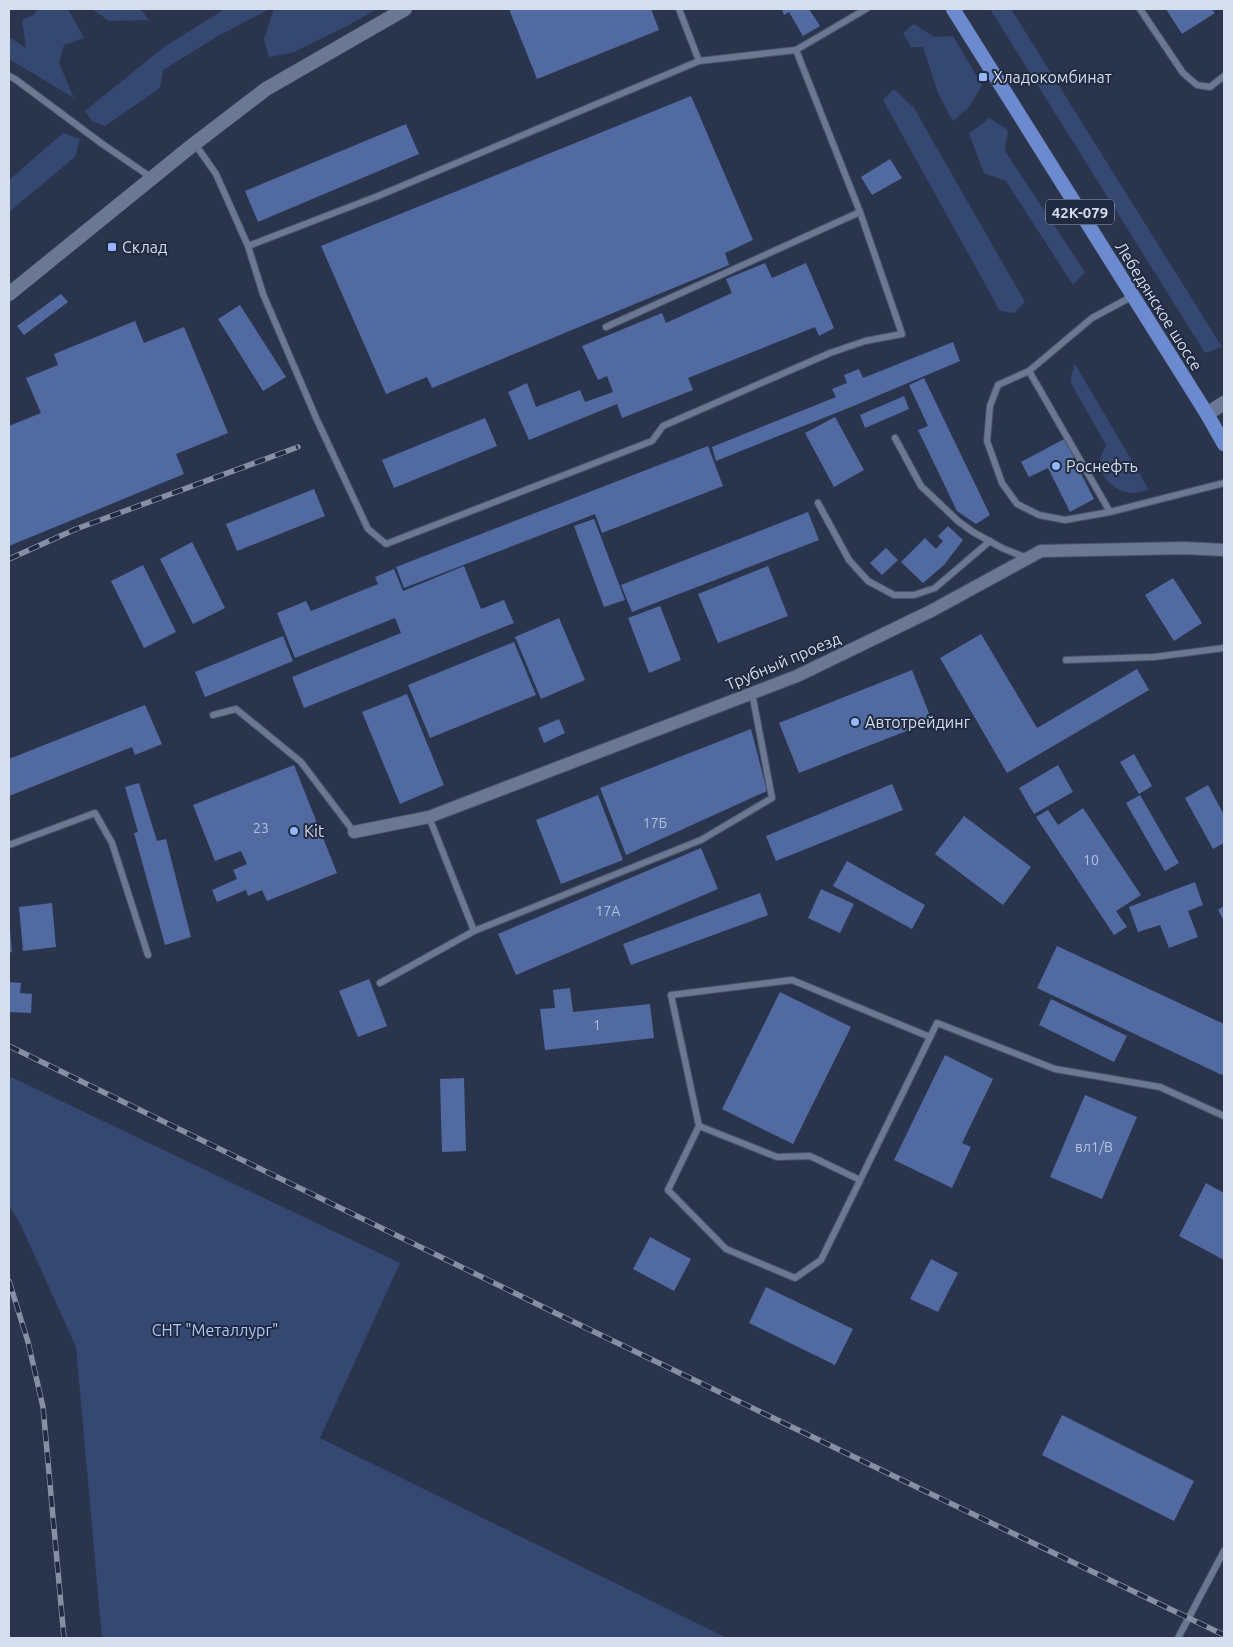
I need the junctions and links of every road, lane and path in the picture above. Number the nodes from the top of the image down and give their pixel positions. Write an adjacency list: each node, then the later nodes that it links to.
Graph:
1 (405, 9): 10 (street)
2 (679, 9): 7 (lane)
3 (866, 9): 6 (lane)
4 (953, 9): 15 (main road, Лебедянское шоссе / 42К-079)
5 (1140, 9): 9 (lane)
6 (796, 50): 7 (lane); 12 (lane)
7 (699, 61): 13 (lane)
8 (9, 76): 11 (lane)
9 (1224, 76)
10 (196, 144): 11 (street); 13 (lane)
11 (152, 178): 14 (street)
12 (860, 212): 13 (lane); 16 (lane)
13 (248, 246)
14 (9, 294)
15 (1133, 296): 17 (lane); 19 (main road, Лебедянское шоссе / 42К-079)
16 (606, 327)
17 (1029, 371): 24 (lane); 24 (lane)
18 (1224, 403): 19 (street)
19 (1207, 414): 21 (main road, Лебедянское шоссе / 42К-079)
20 (895, 438): 25 (lane)
21 (1224, 444)
22 (1224, 483): 24 (lane)
23 (818, 503): 25 (lane)
24 (1110, 512)
25 (990, 541): 27 (lane)
26 (1224, 550): 27 (street, Трубный проезд)
27 (1029, 558): 30 (street, Трубный проезд)
28 (1224, 648): 29 (lane)
29 (1066, 660)
30 (752, 693): 32 (street, Трубный проезд); 35 (lane)
31 (213, 715): 33 (lane)
32 (428, 818): 33 (street, Трубный проезд); 35 (lane)
33 (354, 832)
34 (9, 844): 36 (lane)
35 (474, 931): 37 (lane)
36 (148, 955)
37 (380, 983)
38 (930, 1037): 39 (lane); 40 (lane); 41 (lane)
39 (1224, 1116)
40 (699, 1126): 41 (lane); 41 (lane)
41 (860, 1180)
42 (1224, 1551): 43 (lane)
43 (1178, 1638)

